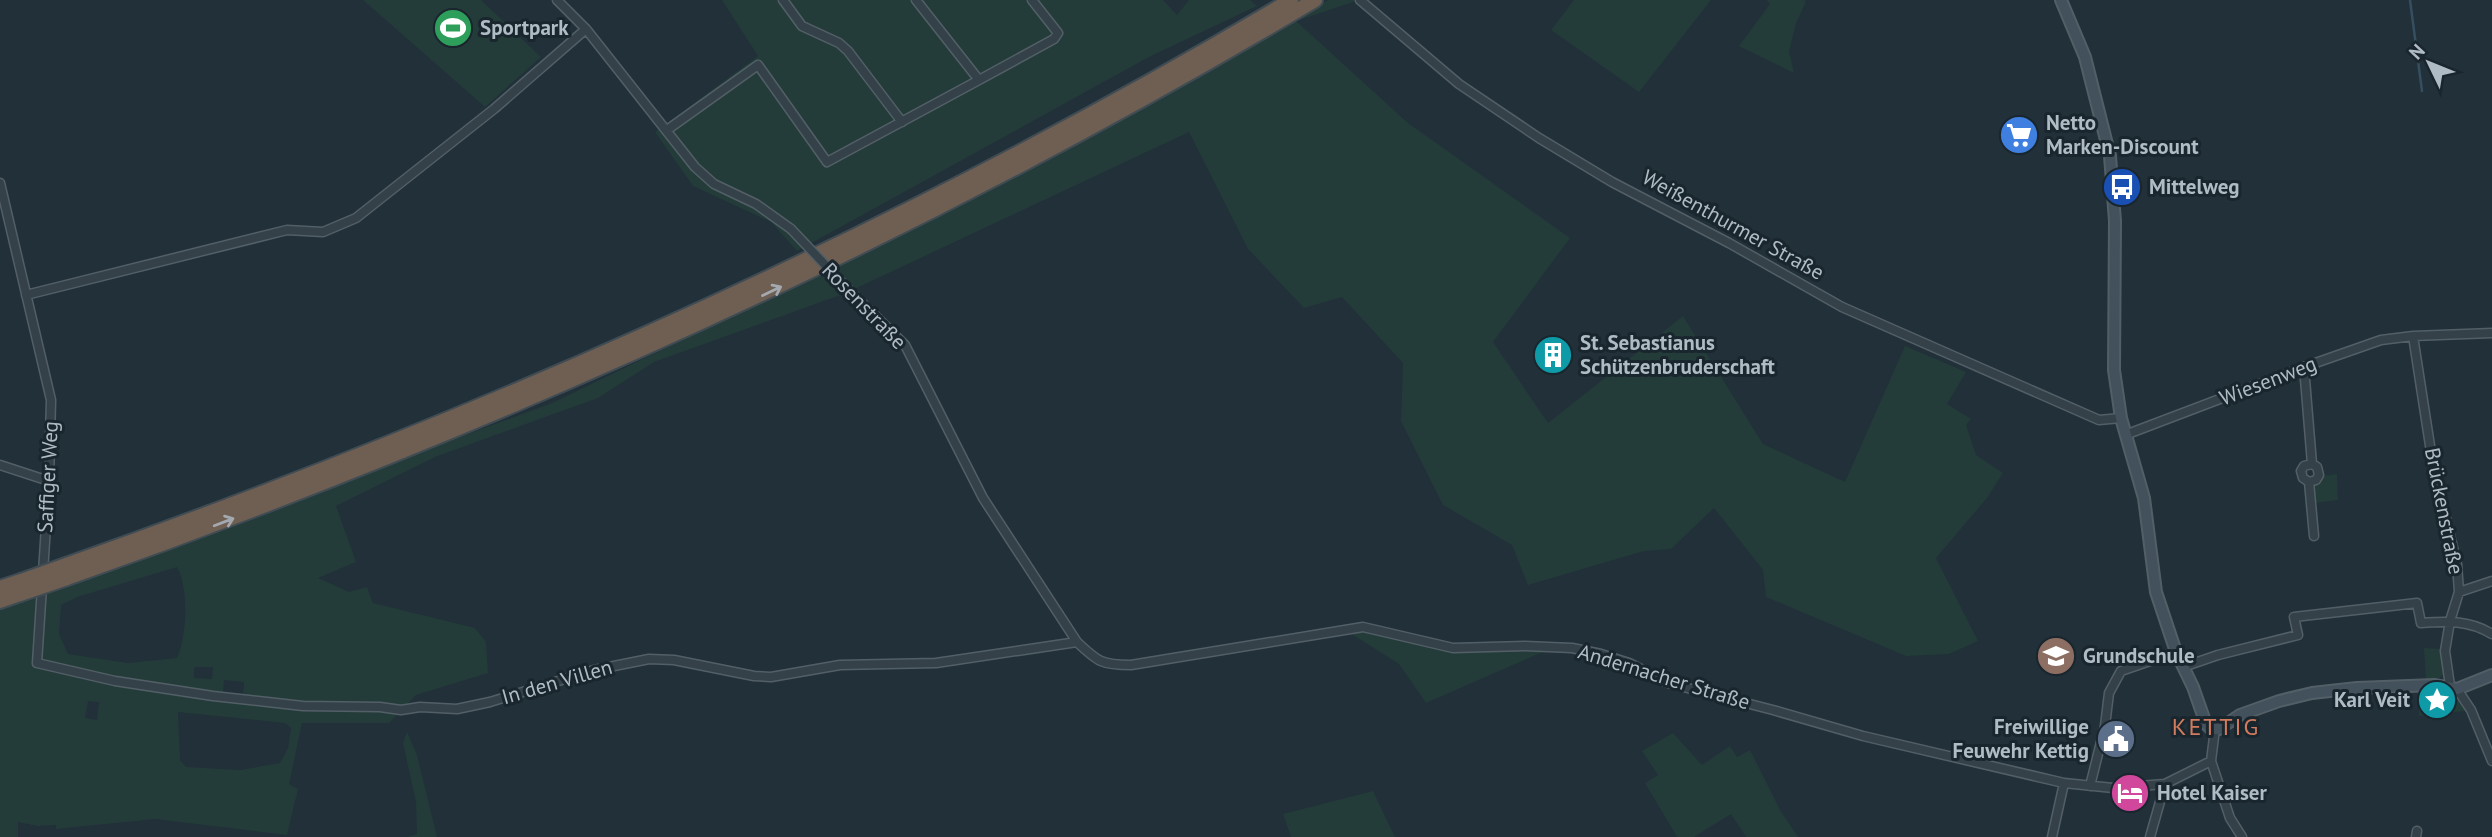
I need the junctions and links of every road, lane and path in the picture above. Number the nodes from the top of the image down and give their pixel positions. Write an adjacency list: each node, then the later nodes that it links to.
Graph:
1 (557, 0): 9 (street, Rosenstraße)
2 (783, 0): 12 (street)
3 (916, 0): 11 (street)
4 (1032, 0): 11 (street)
5 (1292, 0): 10 (highway)
6 (1315, 0): 10 (highway)
7 (1360, 0): 19 (street, Weißenthurmer Straße)
8 (2061, 0): 19 (street)
9 (586, 29): 13 (street, Rosenstraße); 15 (street)
10 (1211, 55): 27 (highway, bridge)
11 (979, 80): 12 (street)
12 (902, 122): 13 (street)
13 (667, 130): 33 (street, Rosenstraße, bridge)
14 (0, 183): 15 (street, Saffiger Weg)
15 (26, 295): 23 (street, Saffiger Weg)
16 (2492, 333): 17 (street, Wiesenweg)
17 (2413, 336): 18 (street, Wiesenweg); 29 (street, Brückenstraße)
18 (2304, 367): 20 (street, Wiesenweg); 22 (street)
19 (2121, 418): 20 (street)
20 (2125, 435): 34 (street)
21 (0, 464): 23 (street)
22 (2312, 464): 24 (street); 24 (street)
23 (49, 481): 35 (street, Saffiger Weg)
24 (2309, 482): 25 (street)
25 (2314, 536)
26 (2492, 581): 29 (street)
27 (21, 587): 28 (highway); 30 (highway)
28 (0, 588)
29 (2459, 592): 31 (street, Brückenstraße)
30 (0, 601)
31 (2450, 621): 32 (street); 37 (street); 39 (street, Brückenstraße)
32 (2492, 634)
33 (1077, 642): 35 (street, In den Villen); 36 (street, Rosenstraße)
34 (2176, 652): 37 (street); 45 (street)
35 (37, 663)
36 (1107, 665): 43 (street, Andernacher Straße)
37 (2183, 667): 40 (street)
38 (2492, 675): 39 (street)
39 (2453, 688): 40 (street); 42 (street)
40 (2215, 729): 41 (street)
41 (2211, 761): 44 (street, Andernacher Straße); 48 (street)
42 (2492, 761)
43 (2064, 783): 45 (street, Andernacher Straße); 46 (street)
44 (2165, 784): 45 (street, Andernacher Straße); 47 (street)
45 (2090, 786)
46 (2052, 837)
47 (2150, 837)
48 (2242, 837)

